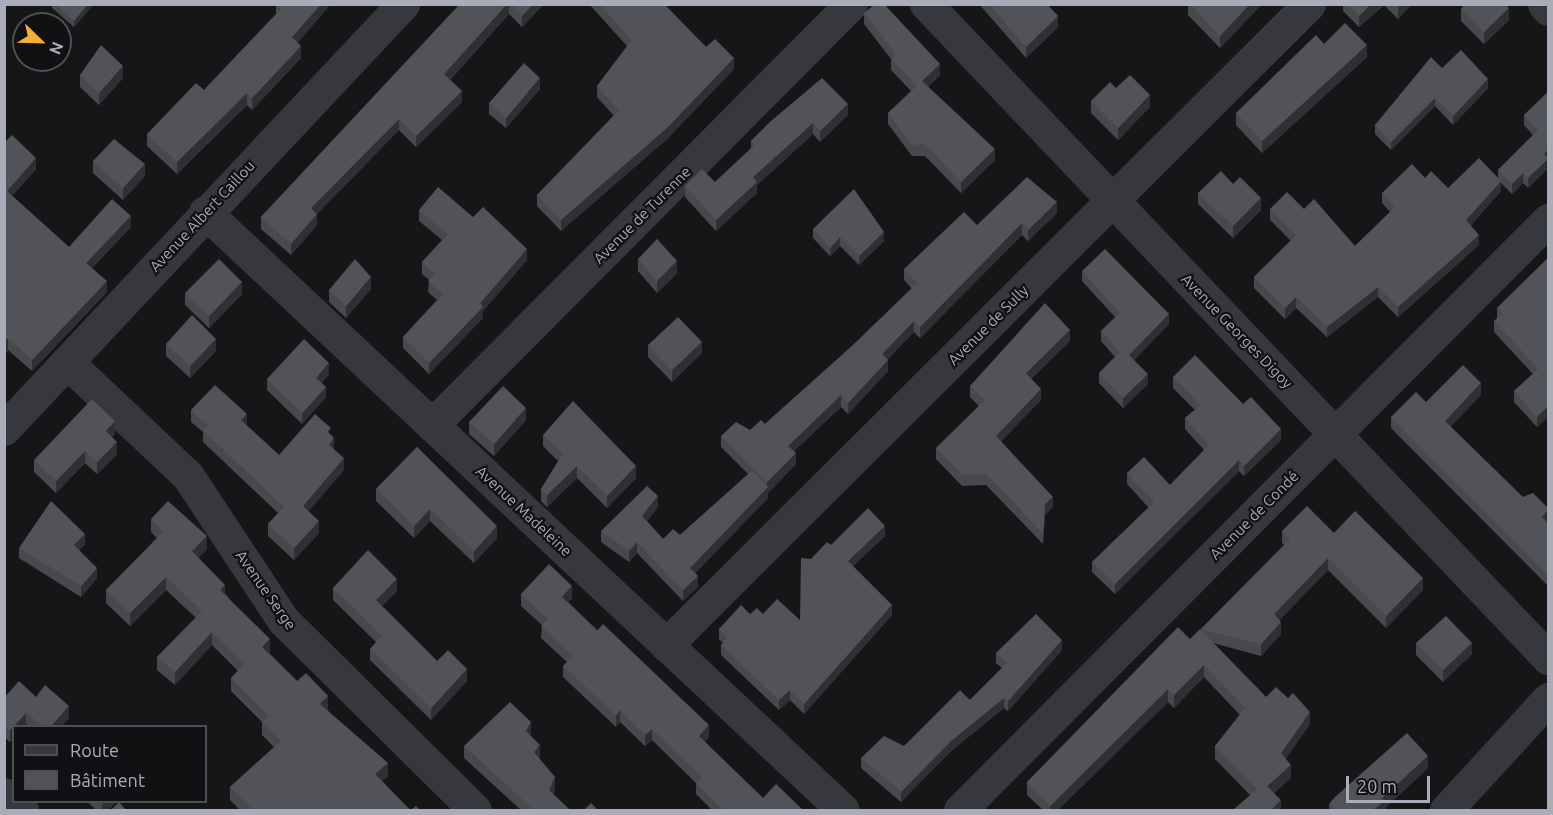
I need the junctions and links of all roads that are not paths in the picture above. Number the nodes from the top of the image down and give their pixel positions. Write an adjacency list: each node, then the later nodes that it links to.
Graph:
1 (403, 4): 8 (street, Avenue Albert Caillou)
2 (851, 4): 11 (street, Avenue de Turenne)
3 (926, 4): 7 (street, Avenue Georges Digoy)
4 (1309, 4): 7 (street, Avenue de Sully)
5 (1544, 4): 6 (street)
6 (1548, 9)
7 (1111, 202): 13 (street, Avenue Georges Digoy); 14 (street, Avenue de Sully)
8 (205, 212): 10 (street, Avenue Albert Caillou); 11 (street, Avenue Madeleine)
9 (1548, 220): 13 (street, Avenue de Condé)
10 (67, 362): 12 (street, Avenue Albert Caillou); 17 (street, Avenue Serge)
11 (432, 425): 14 (street, Avenue Madeleine)
12 (4, 429)
13 (1335, 434): 15 (street, Avenue Georges Digoy); 19 (street, Avenue de Condé)
14 (666, 645): 18 (street, Avenue Madeleine)
15 (1548, 658)
16 (1548, 699): 20 (street)
17 (475, 810)
18 (843, 810)
19 (960, 810)
20 (1446, 810)

